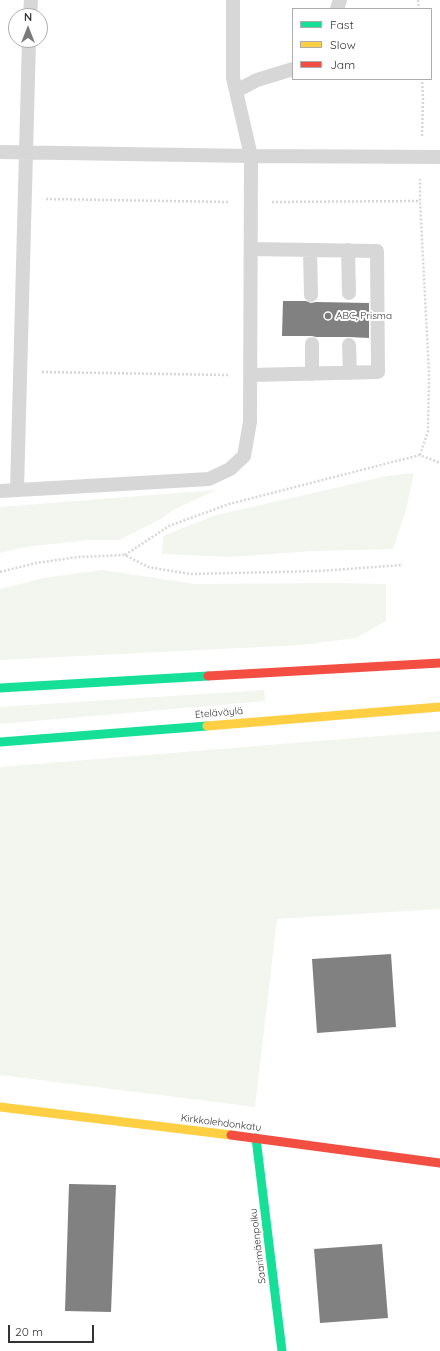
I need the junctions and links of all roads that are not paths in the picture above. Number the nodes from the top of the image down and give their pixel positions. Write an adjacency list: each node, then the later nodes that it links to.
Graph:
1 (233, 0): 4 (lane)
2 (29, 48): 6 (lane)
3 (292, 69): 4 (lane)
4 (236, 90): 7 (lane)
5 (0, 152): 6 (lane)
6 (26, 152): 7 (lane); 19 (lane)
7 (251, 156): 8 (lane); 9 (lane)
8 (440, 157)
9 (251, 249): 10 (lane); 18 (lane)
10 (310, 250): 11 (lane); 13 (lane)
11 (348, 250): 12 (lane); 16 (lane)
12 (349, 293)
13 (311, 295)
14 (312, 344): 17 (lane)
15 (350, 345): 16 (lane)
16 (350, 373): 17 (lane)
17 (312, 374): 18 (lane)
18 (251, 375): 19 (lane)
19 (17, 490): 20 (lane)
20 (0, 491)
21 (440, 663): 22 (main road)
22 (0, 688)
23 (440, 707): 24 (main road, Eteläväylä)
24 (0, 742)
25 (0, 1108): 26 (main road, Kirkkolehdonkatu)
26 (256, 1138): 27 (main road, Kirkkolehdonkatu); 28 (main road, Saarimäenpolku)
27 (440, 1163)
28 (282, 1351)

